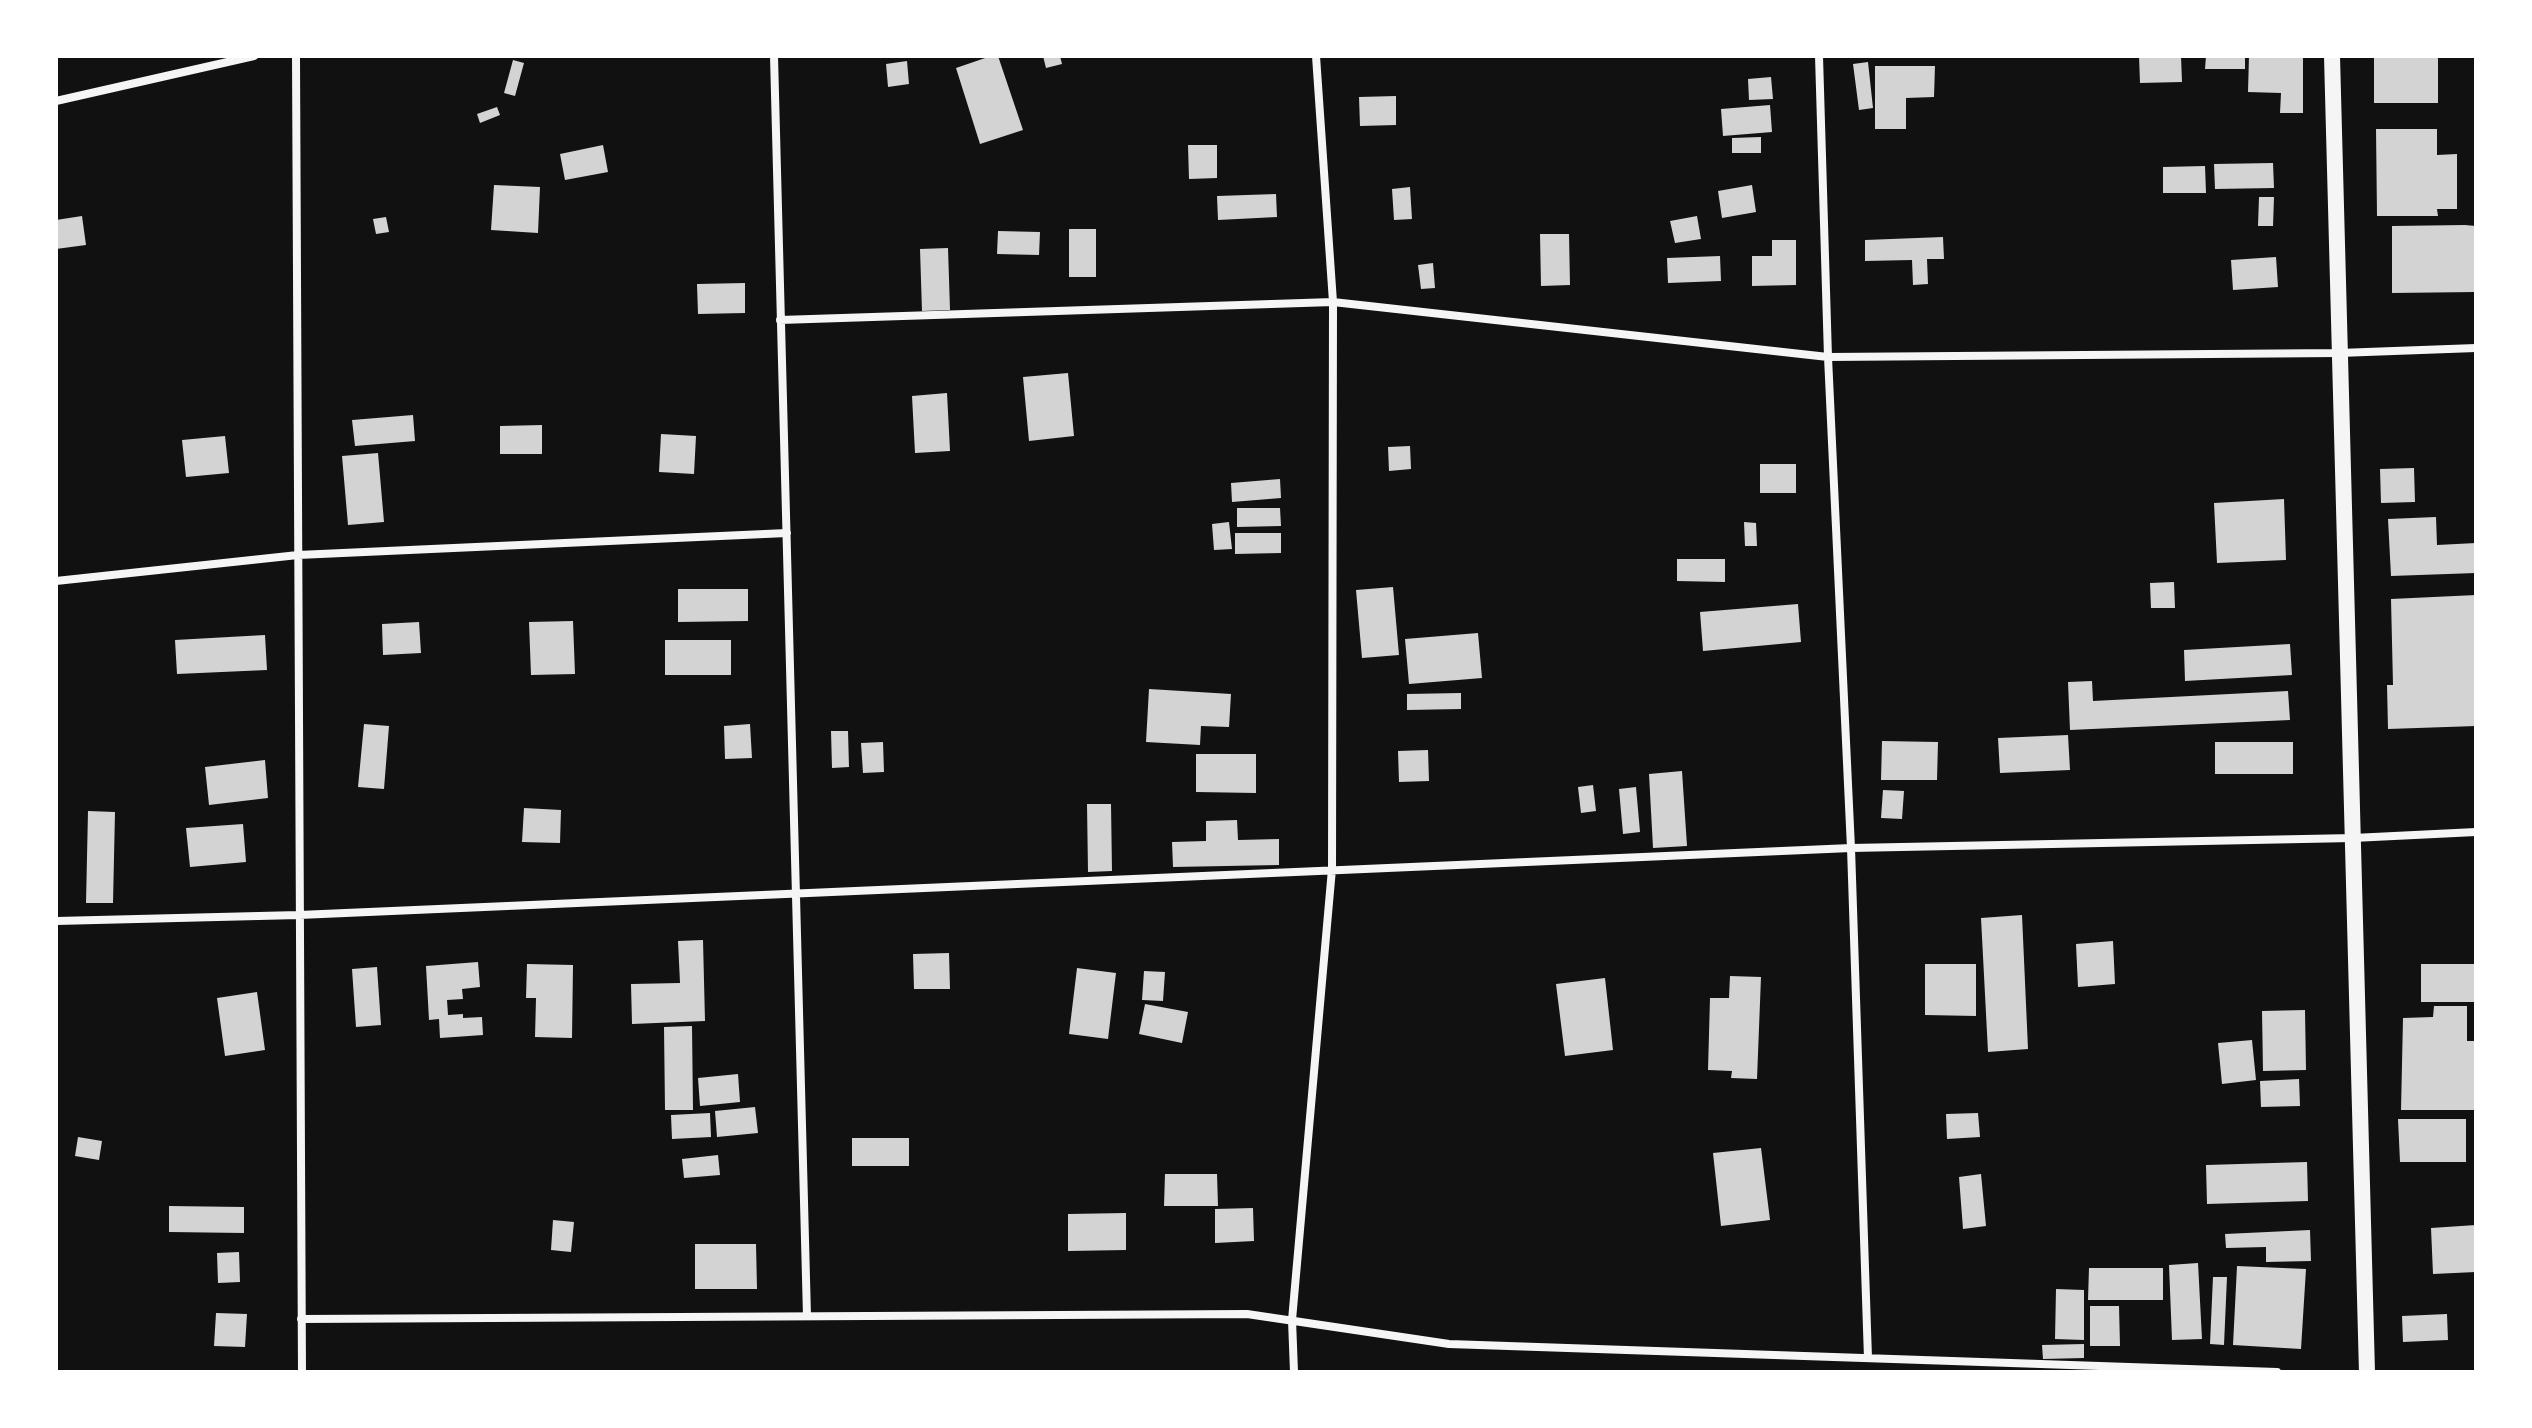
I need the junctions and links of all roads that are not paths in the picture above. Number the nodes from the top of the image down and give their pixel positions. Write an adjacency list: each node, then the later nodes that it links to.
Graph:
1 (254, 56): 7 (street)
2 (296, 56): 14 (street)
3 (774, 56): 9 (street)
4 (1316, 56): 8 (street)
5 (1819, 56): 12 (street)
6 (2332, 56): 11 (main road)
7 (56, 101)
8 (1333, 302): 9 (street); 12 (street); 19 (street)
9 (780, 320): 13 (street)
10 (2476, 348): 11 (street)
11 (2339, 353): 12 (street); 17 (main road)
12 (1828, 357): 18 (street)
13 (787, 533): 14 (street); 20 (street)
14 (298, 555): 15 (street); 21 (street)
15 (56, 581)
16 (2476, 832): 17 (street)
17 (2353, 838): 18 (street); 30 (main road)
18 (1851, 848): 19 (street); 26 (street)
19 (1332, 869): 20 (street); 25 (street)
20 (797, 893): 21 (street); 23 (street)
21 (299, 915): 22 (street); 24 (street)
22 (56, 921)
23 (807, 1316): 24 (street); 25 (street)
24 (301, 1319): 27 (street)
25 (1292, 1320): 26 (street); 28 (street)
26 (1868, 1358): 29 (street)
27 (302, 1372)
28 (1294, 1372)
29 (2277, 1372)
30 (2367, 1372)

